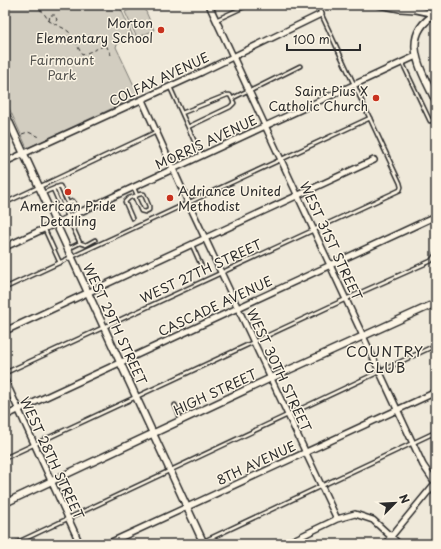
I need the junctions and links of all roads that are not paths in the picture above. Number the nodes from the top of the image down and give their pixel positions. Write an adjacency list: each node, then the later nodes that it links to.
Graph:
1 (209, 5): 7 (street, WEST 31ST STREET)
2 (248, 5): 7 (lane)
3 (317, 5): 5 (lane)
4 (379, 5): 6 (street)
5 (321, 14): 9 (street, COLFAX AVENUE); 12 (lane)
6 (436, 14): 8 (street)
7 (216, 20): 9 (street, WEST 31ST STREET)
8 (416, 56): 10 (street, MORRIS AVENUE); 17 (street)
9 (233, 57): 13 (street, COLFAX AVENUE); 14 (street, WEST 31ST STREET)
10 (402, 62): 12 (street, MORRIS AVENUE); 21 (lane)
11 (300, 66): 14 (lane)
12 (354, 84): 20 (lane); 22 (street, MORRIS AVENUE)
13 (169, 87): 16 (street, COLFAX AVENUE); 19 (lane)
14 (249, 91): 15 (lane); 22 (street, WEST 31ST STREET)
15 (233, 98): 19 (lane); 23 (lane)
16 (142, 100): 24 (street, WEST 30TH STREET); 25 (street, COLFAX AVENUE)
17 (436, 102)
18 (5, 112): 25 (street, WEST 29TH STREET)
19 (182, 113): 23 (lane)
20 (370, 118): 27 (lane); 48 (lane, WEST 27TH STREET)
21 (436, 118)
22 (265, 126): 26 (street, MORRIS AVENUE); 27 (street, WEST 31ST STREET)
23 (188, 127): 26 (lane)
24 (156, 132): 30 (street, WEST 30TH STREET); 31 (lane)
25 (24, 153): 29 (street, COLFAX AVENUE); 31 (street, WEST 29TH STREET)
26 (201, 156): 30 (street, MORRIS AVENUE)
27 (281, 160): 36 (street, WEST 31ST STREET); 38 (lane)
28 (374, 160): 36 (street)
29 (5, 162)
30 (174, 169): 33 (street, MORRIS AVENUE); 38 (street, WEST 30TH STREET)
31 (38, 187): 35 (street, WEST 29TH STREET); 39 (lane)
32 (56, 187): 34 (lane); 40 (lane); 41 (lane)
33 (134, 188): 37 (lane); 43 (street, MORRIS AVENUE)
34 (52, 189): 35 (lane); 41 (lane)
35 (42, 194): 42 (street, WEST 29TH STREET)
36 (298, 195): 48 (street, WEST 31ST STREET); 50 (street)
37 (136, 196): 37 (lane); 45 (lane)
38 (188, 202): 50 (street, WEST 30TH STREET); 57 (lane)
39 (5, 203)
40 (68, 204): 41 (lane); 43 (lane)
41 (63, 206): 42 (lane); 44 (lane)
42 (50, 212): 47 (street, WEST 29TH STREET)
43 (81, 213): 44 (street, MORRIS AVENUE)
44 (69, 218): 47 (street, MORRIS AVENUE); 52 (lane)
45 (132, 218)
46 (435, 218): 60 (street, CASCADE AVENUE)
47 (56, 224): 49 (street, MORRIS AVENUE); 55 (street, WEST 29TH STREET)
48 (313, 229): 60 (street, WEST 31ST STREET); 61 (lane, WEST 27TH STREET)
49 (44, 230): 54 (street, MORRIS AVENUE); 58 (lane)
50 (206, 238): 53 (street); 61 (street, WEST 30TH STREET)
51 (95, 240): 52 (lane)
52 (80, 243): 55 (lane)
53 (192, 244): 59 (lane); 63 (street)
54 (5, 247)
55 (68, 249): 57 (street, WEST 29TH STREET)
56 (436, 254): 64 (lane)
57 (72, 258): 58 (lane); 63 (street, WEST 29TH STREET)
58 (60, 263): 62 (lane)
59 (201, 265)
60 (330, 265): 64 (street, WEST 31ST STREET); 66 (street, CASCADE AVENUE)
61 (222, 273): 66 (street, WEST 30TH STREET); 67 (lane, WEST 27TH STREET)
62 (5, 288)
63 (88, 292): 67 (street, WEST 29TH STREET); 68 (street)
64 (346, 298): 69 (street, WEST 31ST STREET); 70 (lane)
65 (436, 303): 69 (street, HIGH STREET)
66 (238, 308): 70 (street, WEST 30TH STREET); 72 (street, CASCADE AVENUE)
67 (103, 327): 72 (street, WEST 29TH STREET); 74 (lane, WEST 27TH STREET)
68 (5, 331)
69 (364, 337): 73 (street, WEST 31ST STREET); 75 (street, HIGH STREET)
70 (254, 342): 75 (street, WEST 30TH STREET); 78 (lane)
71 (436, 345): 73 (lane)
72 (120, 361): 78 (street, WEST 29TH STREET); 80 (street, CASCADE AVENUE)
73 (380, 372): 81 (street, WEST 31ST STREET); 82 (lane)
74 (5, 373)
75 (271, 378): 82 (street, WEST 30TH STREET); 84 (street, HIGH STREET)
76 (5, 380): 80 (street, WEST 28TH STREET)
77 (436, 392): 81 (street, 8TH AVENUE)
78 (136, 396): 86 (street, WEST 29TH STREET); 88 (lane)
79 (175, 406): 84 (lane)
80 (18, 410): 83 (street, CASCADE AVENUE); 88 (street, WEST 28TH STREET)
81 (397, 410): 87 (street, WEST 31ST STREET); 89 (street, 8TH AVENUE)
82 (288, 415): 89 (street, WEST 30TH STREET); 91 (lane)
83 (5, 416)
84 (182, 420): 86 (street, HIGH STREET)
85 (436, 432): 87 (lane)
86 (153, 434): 91 (street, WEST 29TH STREET); 92 (street, HIGH STREET)
87 (413, 443): 93 (street, WEST 31ST STREET); 94 (lane)
88 (35, 445): 90 (lane); 92 (street, WEST 28TH STREET)
89 (306, 452): 94 (street, WEST 30TH STREET); 96 (street, 8TH AVENUE)
90 (5, 458)
91 (171, 471): 96 (street, WEST 29TH STREET); 97 (lane)
92 (51, 482): 95 (street, HIGH STREET); 97 (street, WEST 28TH STREET)
93 (436, 483): 99 (street)
94 (321, 485): 98 (street, WEST 30TH STREET); 100 (lane)
95 (5, 503)
96 (186, 507): 100 (street, WEST 29TH STREET); 103 (street, 8TH AVENUE)
97 (68, 519): 101 (lane); 102 (street, WEST 28TH STREET)
98 (337, 519): 99 (street); 104 (street)
99 (392, 537): 105 (street); 106 (street)
100 (201, 543)
101 (14, 544)
102 (80, 544)
103 (107, 544)
104 (285, 544)
105 (386, 544)
106 (398, 544)

